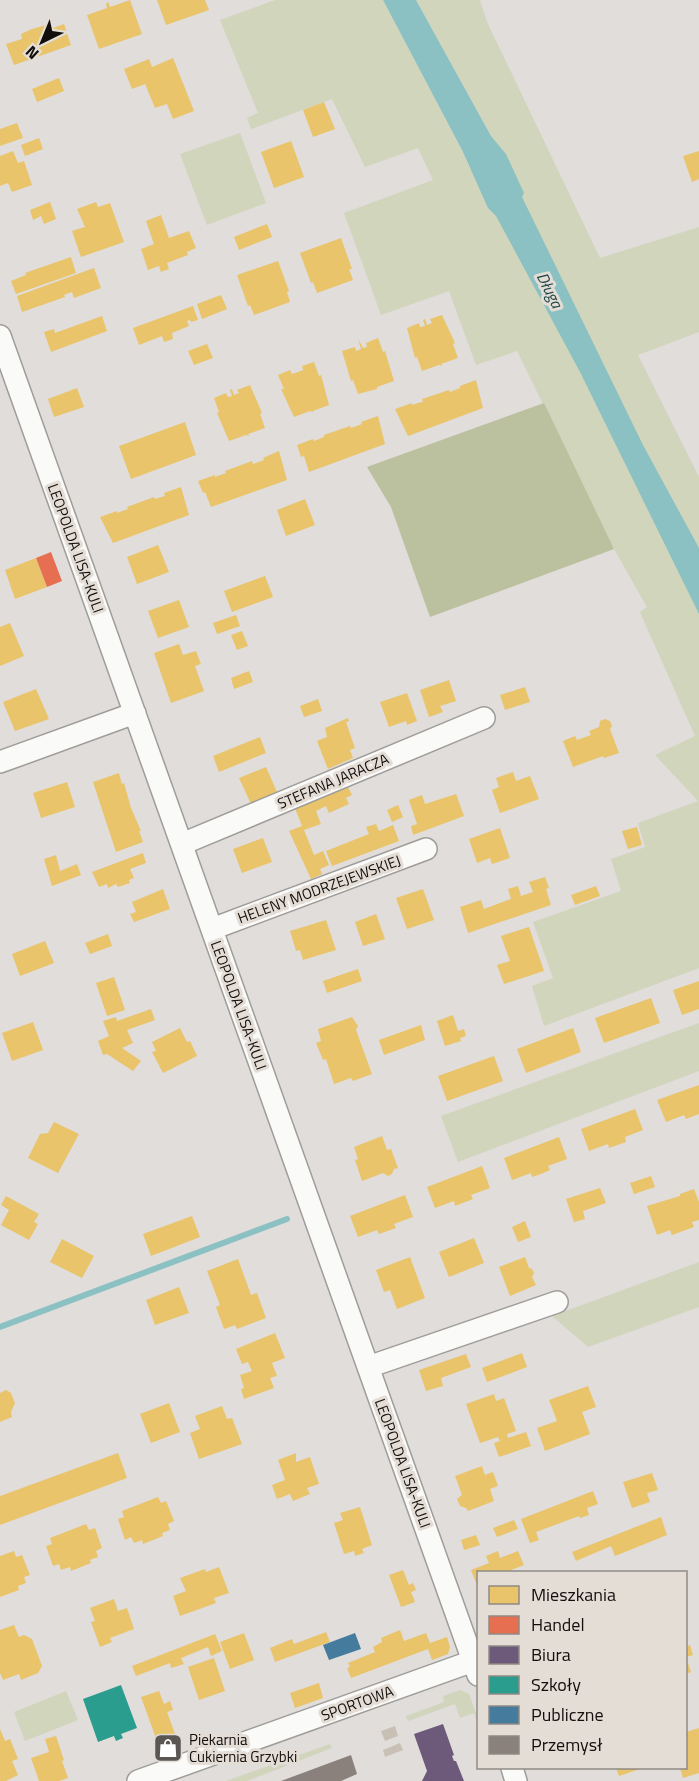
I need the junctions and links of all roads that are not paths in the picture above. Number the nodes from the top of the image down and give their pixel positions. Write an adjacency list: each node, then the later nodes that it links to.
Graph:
1 (0, 336): 2 (street, LEOPOLDA LISA-KULI)
2 (135, 713): 4 (street); 5 (street, LEOPOLDA LISA-KULI)
3 (484, 718): 5 (street, STEFANA JARACZA)
4 (0, 762)
5 (182, 844): 7 (street, LEOPOLDA LISA-KULI)
6 (426, 849): 7 (street, HELENY MODRZEJEWSKIEJ)
7 (212, 929): 9 (street, LEOPOLDA LISA-KULI)
8 (557, 1302): 9 (street)
9 (368, 1367): 10 (street, LEOPOLDA LISA-KULI)
10 (476, 1668): 11 (street, SPORTOWA)
11 (138, 1781)

